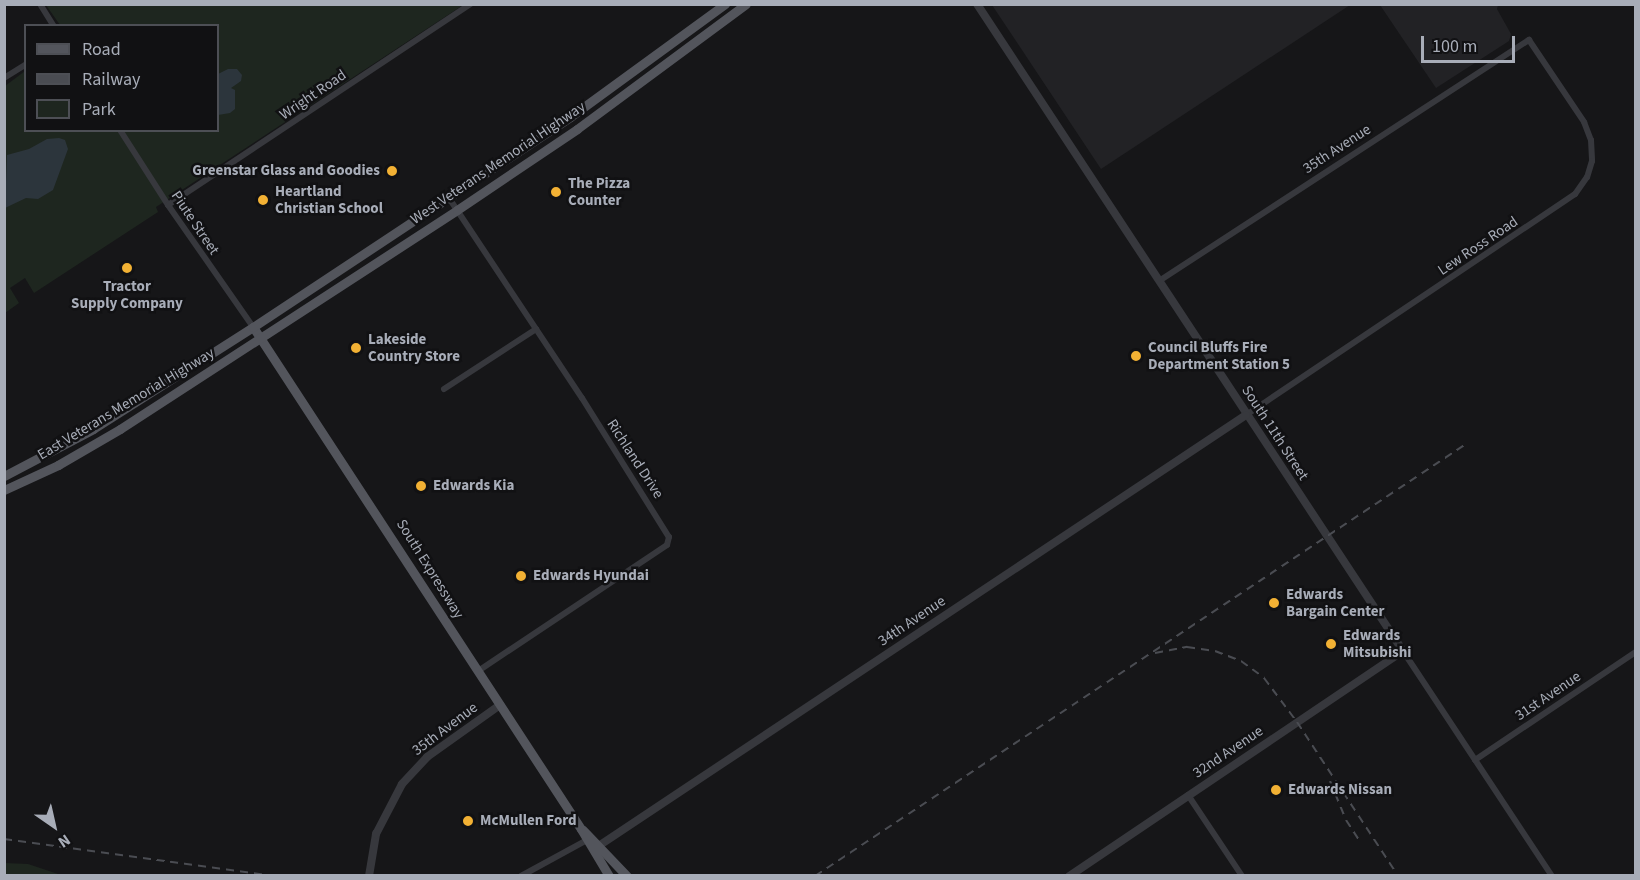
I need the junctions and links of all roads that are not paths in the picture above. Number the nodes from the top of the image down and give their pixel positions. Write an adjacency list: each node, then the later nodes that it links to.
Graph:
1 (40, 4): 6 (street)
2 (471, 4): 12 (street, Wright Road)
3 (725, 4): 11 (main road, West Veterans Memorial Highway)
4 (746, 4): 13 (main road, West Veterans Memorial Highway)
5 (977, 4): 14 (street, South 11th Street)
6 (53, 24)
7 (1529, 40): 14 (street, 35th Avenue); 19 (street, Lew Ross Road)
8 (24, 65): 9 (street)
9 (6, 74)
10 (121, 132): 12 (street, Piute Street)
11 (449, 198): 13 (street, Richland Drive); 15 (main road, West Veterans Memorial Highway)
12 (168, 206): 15 (street, Piute Street)
13 (457, 210): 16 (street, Richland Drive); 17 (main road, West Veterans Memorial Highway)
14 (1159, 281): 19 (street, South 11th Street)
15 (253, 327): 17 (main road, South Expressway); 20 (main road, East Veterans Memorial Highway)
16 (536, 329): 18 (street); 24 (street, Richland Drive)
17 (261, 338): 21 (main road, East Veterans Memorial Highway); 24 (main road, South Expressway)
18 (444, 389)
19 (1246, 415): 22 (street, South 11th Street); 29 (street, 34th Avenue)
20 (4, 476)
21 (4, 490)
22 (1403, 651): 26 (street, South 11th Street); 27 (street, 32nd Avenue)
23 (1635, 652): 26 (street, 31st Avenue)
24 (478, 671): 25 (main road, South Expressway)
25 (500, 705): 28 (main road, South Expressway); 30 (street, 35th Avenue)
26 (1475, 760): 36 (street, South 11th Street)
27 (1188, 795): 34 (street, 32nd Avenue); 35 (street)
28 (589, 839): 29 (main road, South Expressway); 31 (street)
29 (596, 848): 32 (main road, South Expressway); 33 (main road, South Expressway)
30 (369, 876)
31 (521, 876)
32 (609, 876)
33 (627, 876)
34 (1069, 876)
35 (1242, 876)
36 (1552, 876)

